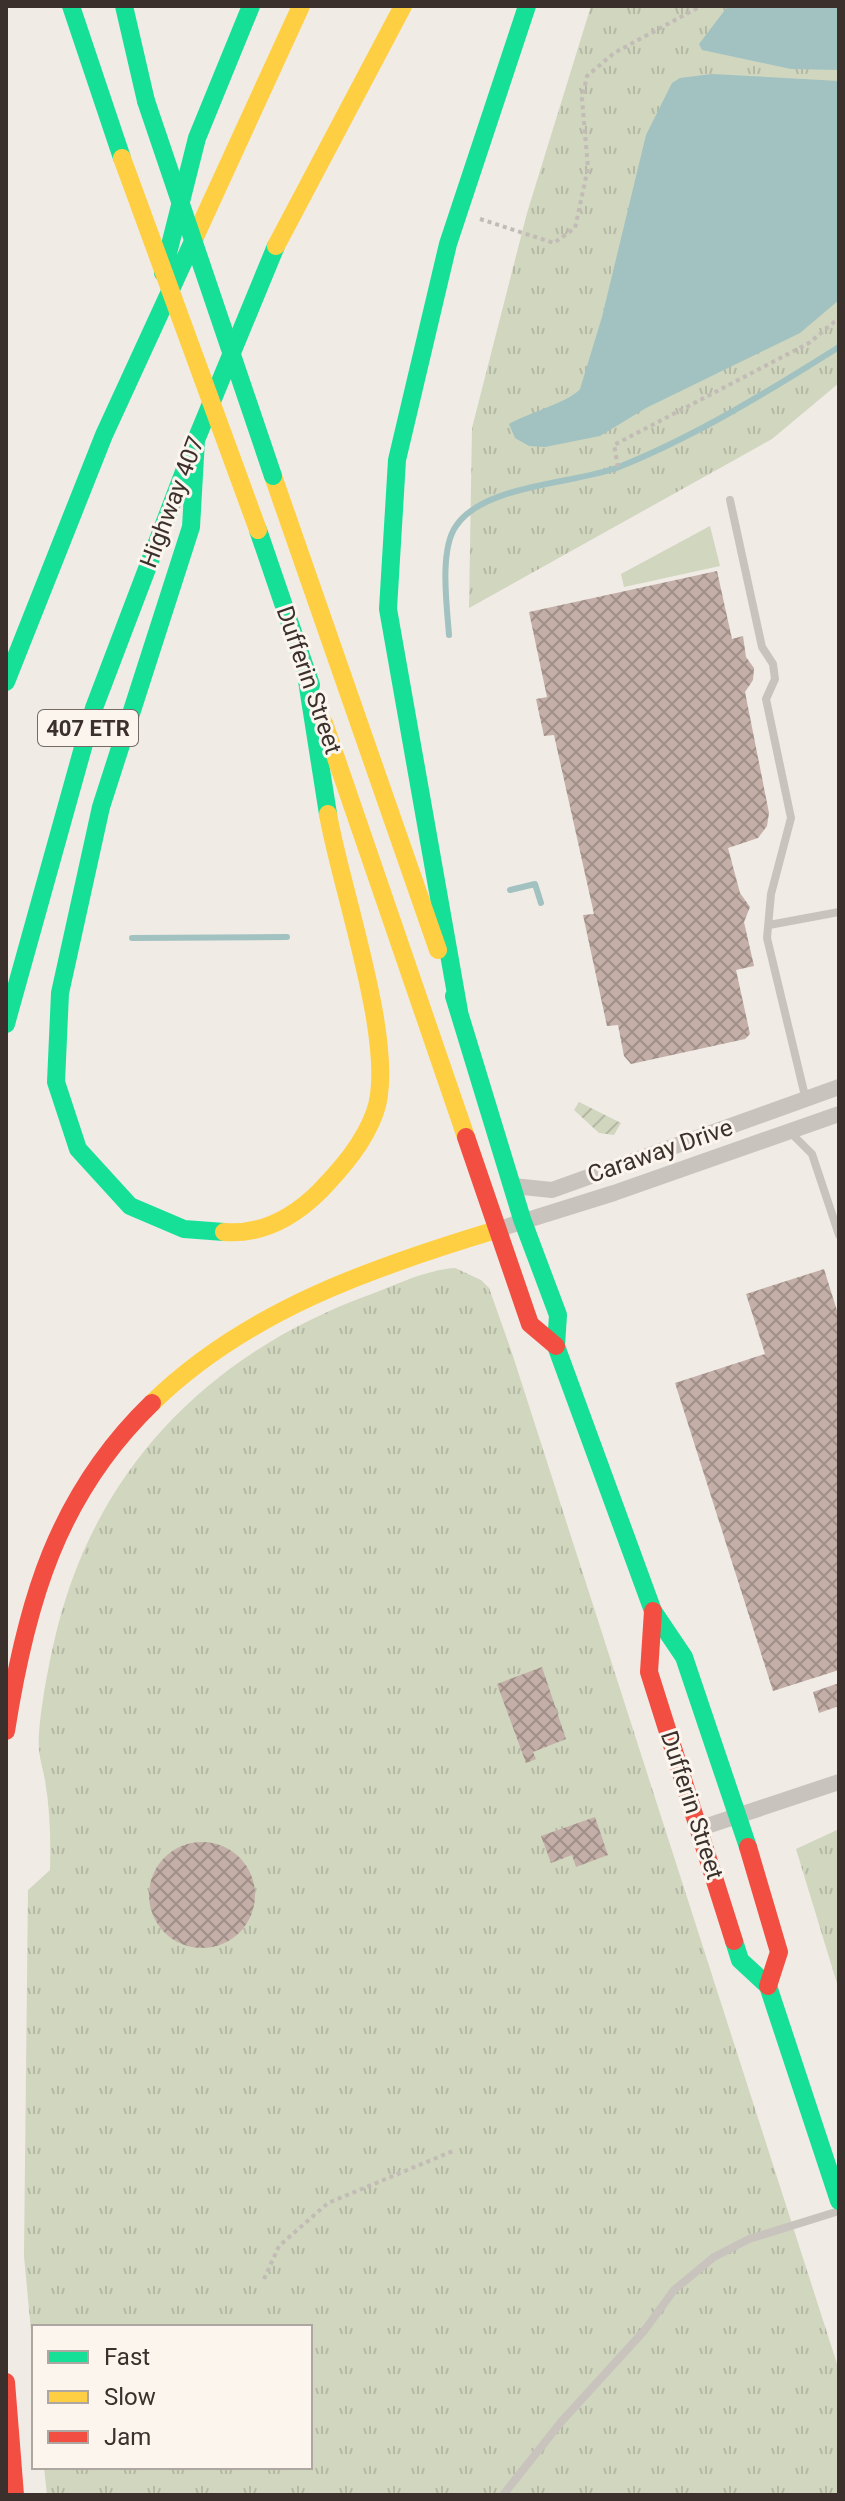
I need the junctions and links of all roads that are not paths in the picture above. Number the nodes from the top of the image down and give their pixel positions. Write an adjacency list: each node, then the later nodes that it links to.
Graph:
1 (71, 6): 12 (main road, Dufferin Street, bridge)
2 (114, 6): 8 (main road, Dufferin Street)
3 (124, 6): 8 (main road)
4 (251, 6): 9 (main road)
5 (301, 6): 9 (main road)
6 (403, 6): 10 (main road, Highway 407 / 407 ETR)
7 (527, 6): 16 (main road)
8 (146, 101): 16 (main road, Dufferin Street, bridge)
9 (144, 347): 13 (main road)
10 (196, 440): 12 (main road); 17 (main road, Highway 407 / 407 ETR)
11 (730, 500): 15 (lane)
12 (305, 668): 24 (main road, Dufferin Street)
13 (6, 682)
14 (839, 912): 15 (lane)
15 (769, 925): 19 (lane)
16 (459, 1011): 22 (main road, Dufferin Street)
17 (6, 1024)
18 (839, 1087): 19 (street, Caraway Drive)
19 (806, 1100): 22 (street, Caraway Drive)
20 (839, 1114): 21 (street, Caraway Drive)
21 (790, 1132): 23 (street, Caraway Drive); 25 (lane)
22 (513, 1186): 23 (main road, Dufferin Street)
23 (522, 1219): 24 (street, Caraway Drive); 26 (main road, Dufferin Street)
24 (496, 1230): 26 (main road, Dufferin Street); 28 (main road)
25 (839, 1235)
26 (556, 1346): 27 (main road, Dufferin Street)
27 (653, 1611): 30 (main road, Dufferin Street); 31 (main road, Dufferin Street)
28 (6, 1731)
29 (839, 1782): 30 (street)
30 (736, 1815): 31 (street); 32 (main road, Dufferin Street)
31 (701, 1828): 32 (main road, Dufferin Street)
32 (768, 1986): 33 (main road, Dufferin Street)
33 (839, 2201)
34 (839, 2211): 37 (lane)
35 (6, 2382): 36 (main road)
36 (15, 2495)
37 (503, 2495)

